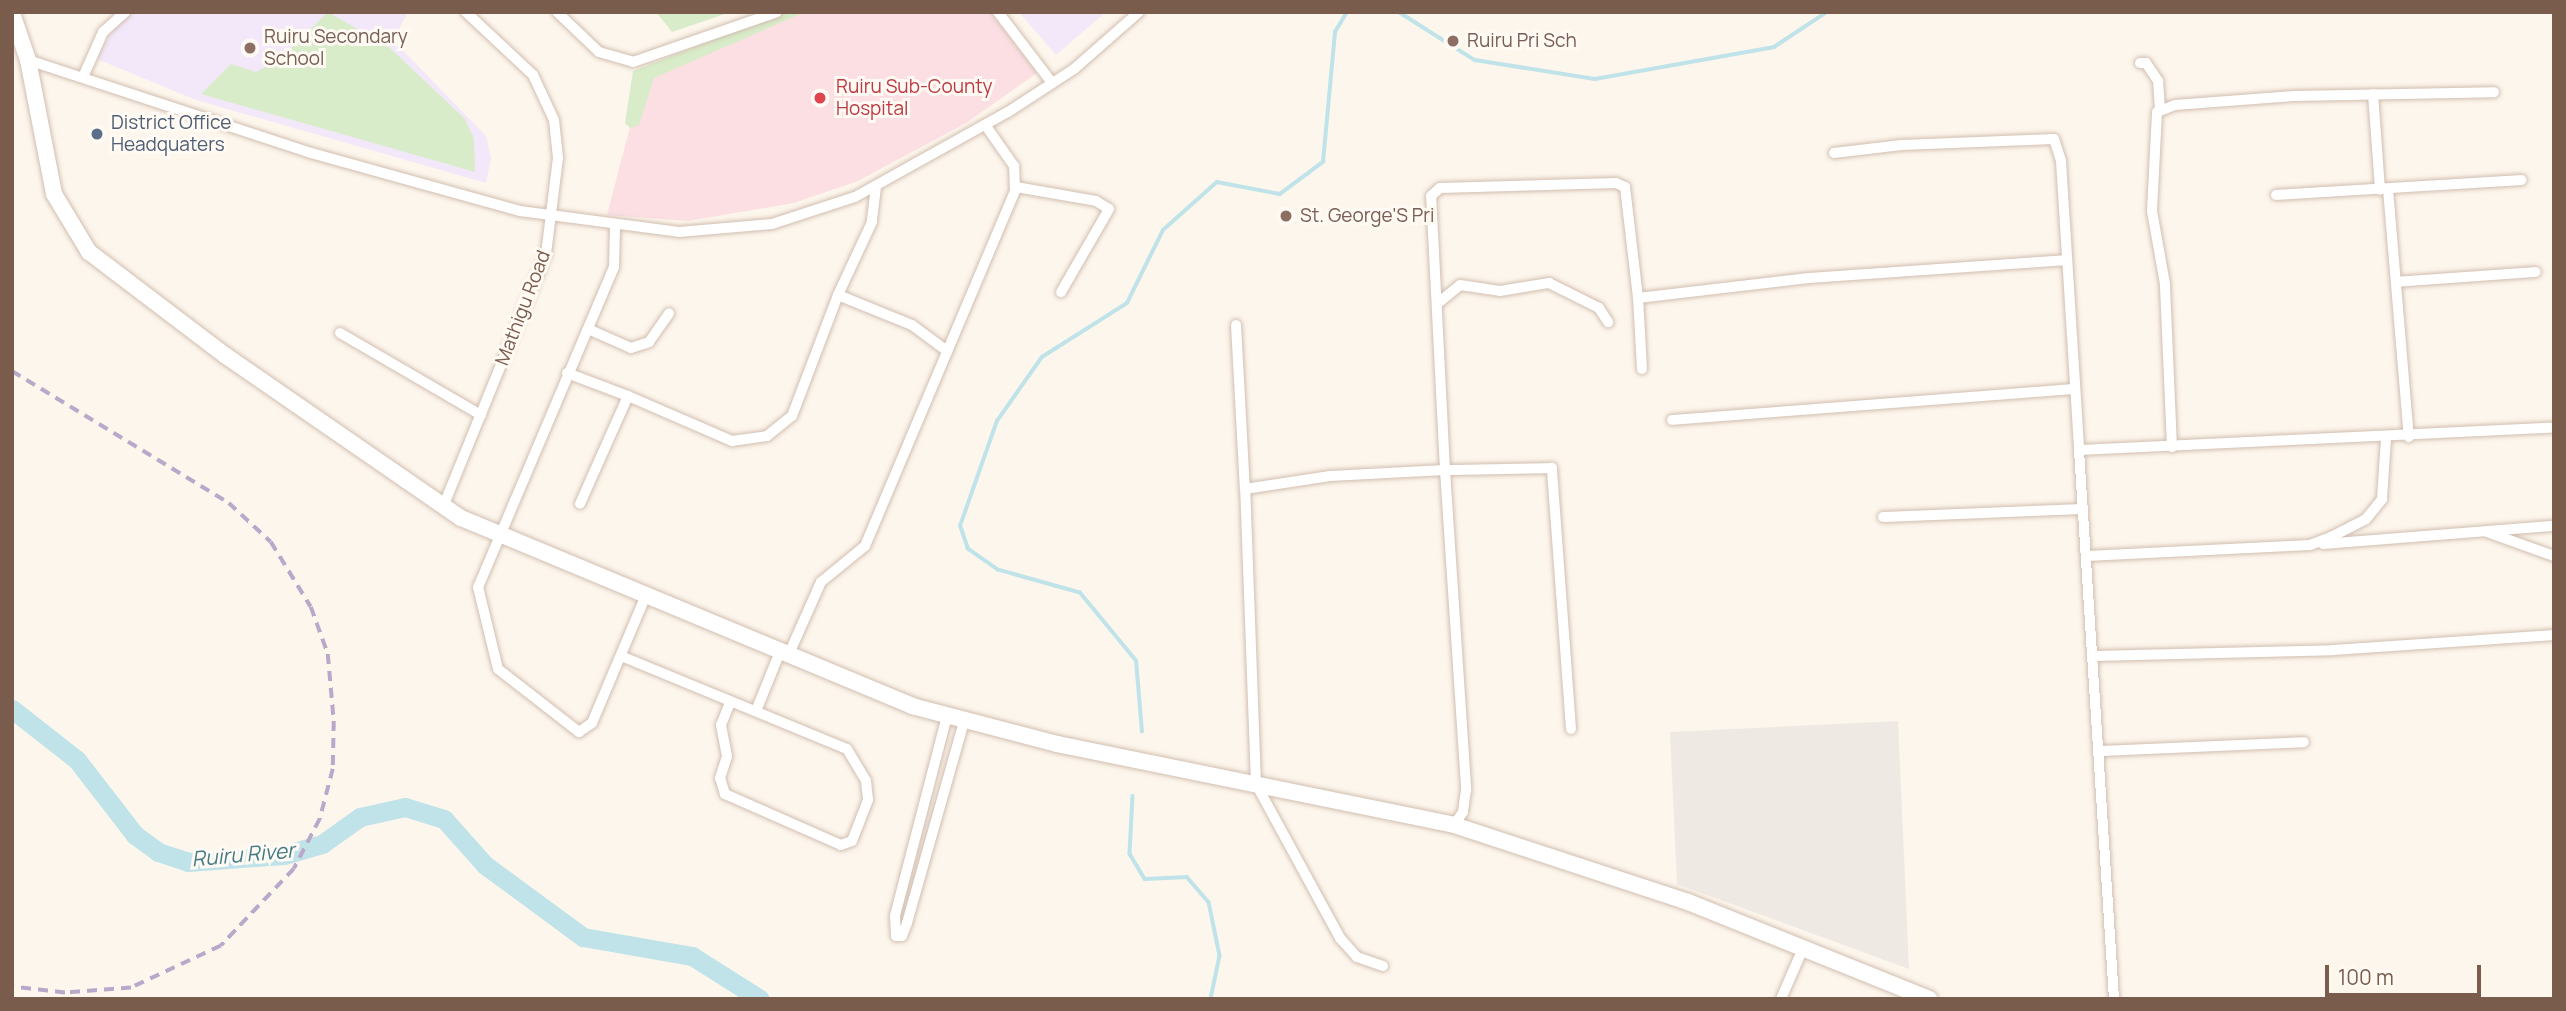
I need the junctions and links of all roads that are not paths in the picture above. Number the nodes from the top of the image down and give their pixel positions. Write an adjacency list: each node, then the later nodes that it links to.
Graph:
1 (125, 12): 10 (street)
2 (466, 12): 22 (street, Mathigu Road)
3 (557, 12): 4 (street)
4 (778, 12)
5 (998, 12): 11 (street)
6 (1139, 12): 11 (street)
7 (12, 13): 8 (main road)
8 (29, 60): 10 (street); 50 (main road)
9 (2140, 63): 14 (street)
10 (83, 77): 22 (street)
11 (1052, 83): 15 (street)
12 (2494, 92): 13 (street)
13 (2373, 94): 14 (street); 20 (street)
14 (2160, 109): 46 (street)
15 (986, 127): 18 (street); 19 (street)
16 (1834, 153): 24 (street)
17 (2522, 180): 20 (street)
18 (876, 187): 23 (street); 28 (street)
19 (1016, 187): 27 (street); 36 (street)
20 (2384, 190): 21 (street); 26 (street)
21 (2276, 195)
22 (553, 214): 23 (street); 41 (street, Mathigu Road)
23 (615, 227): 34 (street)
24 (2064, 260): 29 (street); 39 (street)
25 (2536, 272): 26 (street)
26 (2396, 282): 44 (street)
27 (1061, 292)
28 (838, 295): 36 (street); 40 (street)
29 (1638, 298): 30 (street); 37 (street)
30 (1438, 303): 32 (street); 48 (street)
31 (669, 313): 34 (street)
32 (1608, 322)
33 (1237, 325): 49 (street)
34 (588, 329): 38 (street)
35 (340, 333): 41 (street)
36 (947, 351): 62 (street)
37 (1643, 369)
38 (568, 373): 40 (street); 56 (street)
39 (2071, 389): 42 (street); 47 (street)
40 (628, 396): 51 (street)
41 (481, 415): 50 (street, Mathigu Road)
42 (1672, 420)
43 (2554, 428): 44 (street)
44 (2409, 437): 45 (street)
45 (2386, 438): 46 (street); 57 (street)
46 (2172, 447): 47 (street)
47 (2079, 450): 52 (street)
48 (1445, 470): 49 (street); 69 (street); 75 (street)
49 (1245, 489): 74 (street)
50 (445, 502): 56 (main road)
51 (580, 503)
52 (2083, 509): 53 (street); 58 (street)
53 (1883, 517)
54 (2554, 526): 55 (street)
55 (2484, 531): 57 (street); 59 (street)
56 (499, 535): 60 (main road); 63 (street)
57 (2309, 545): 58 (street)
58 (2087, 556): 64 (street)
59 (2554, 556)
60 (646, 595): 62 (main road); 63 (street)
61 (2554, 635): 64 (street)
62 (784, 654): 66 (street); 67 (main road)
63 (621, 656): 65 (street)
64 (2094, 656): 71 (street)
65 (730, 703): 66 (street); 66 (street)
66 (756, 711)
67 (947, 716): 68 (main road); 72 (street)
68 (964, 722): 73 (street); 74 (main road)
69 (1571, 729)
70 (2304, 742): 71 (street)
71 (2101, 751): 80 (street)
72 (933, 772): 73 (street); 73 (street)
73 (948, 777)
74 (1256, 784): 75 (main road); 77 (street)
75 (1454, 825): 76 (main road)
76 (1804, 946): 78 (street); 79 (main road)
77 (1383, 966)
78 (1781, 999)
79 (1928, 999)
80 (2114, 999)

